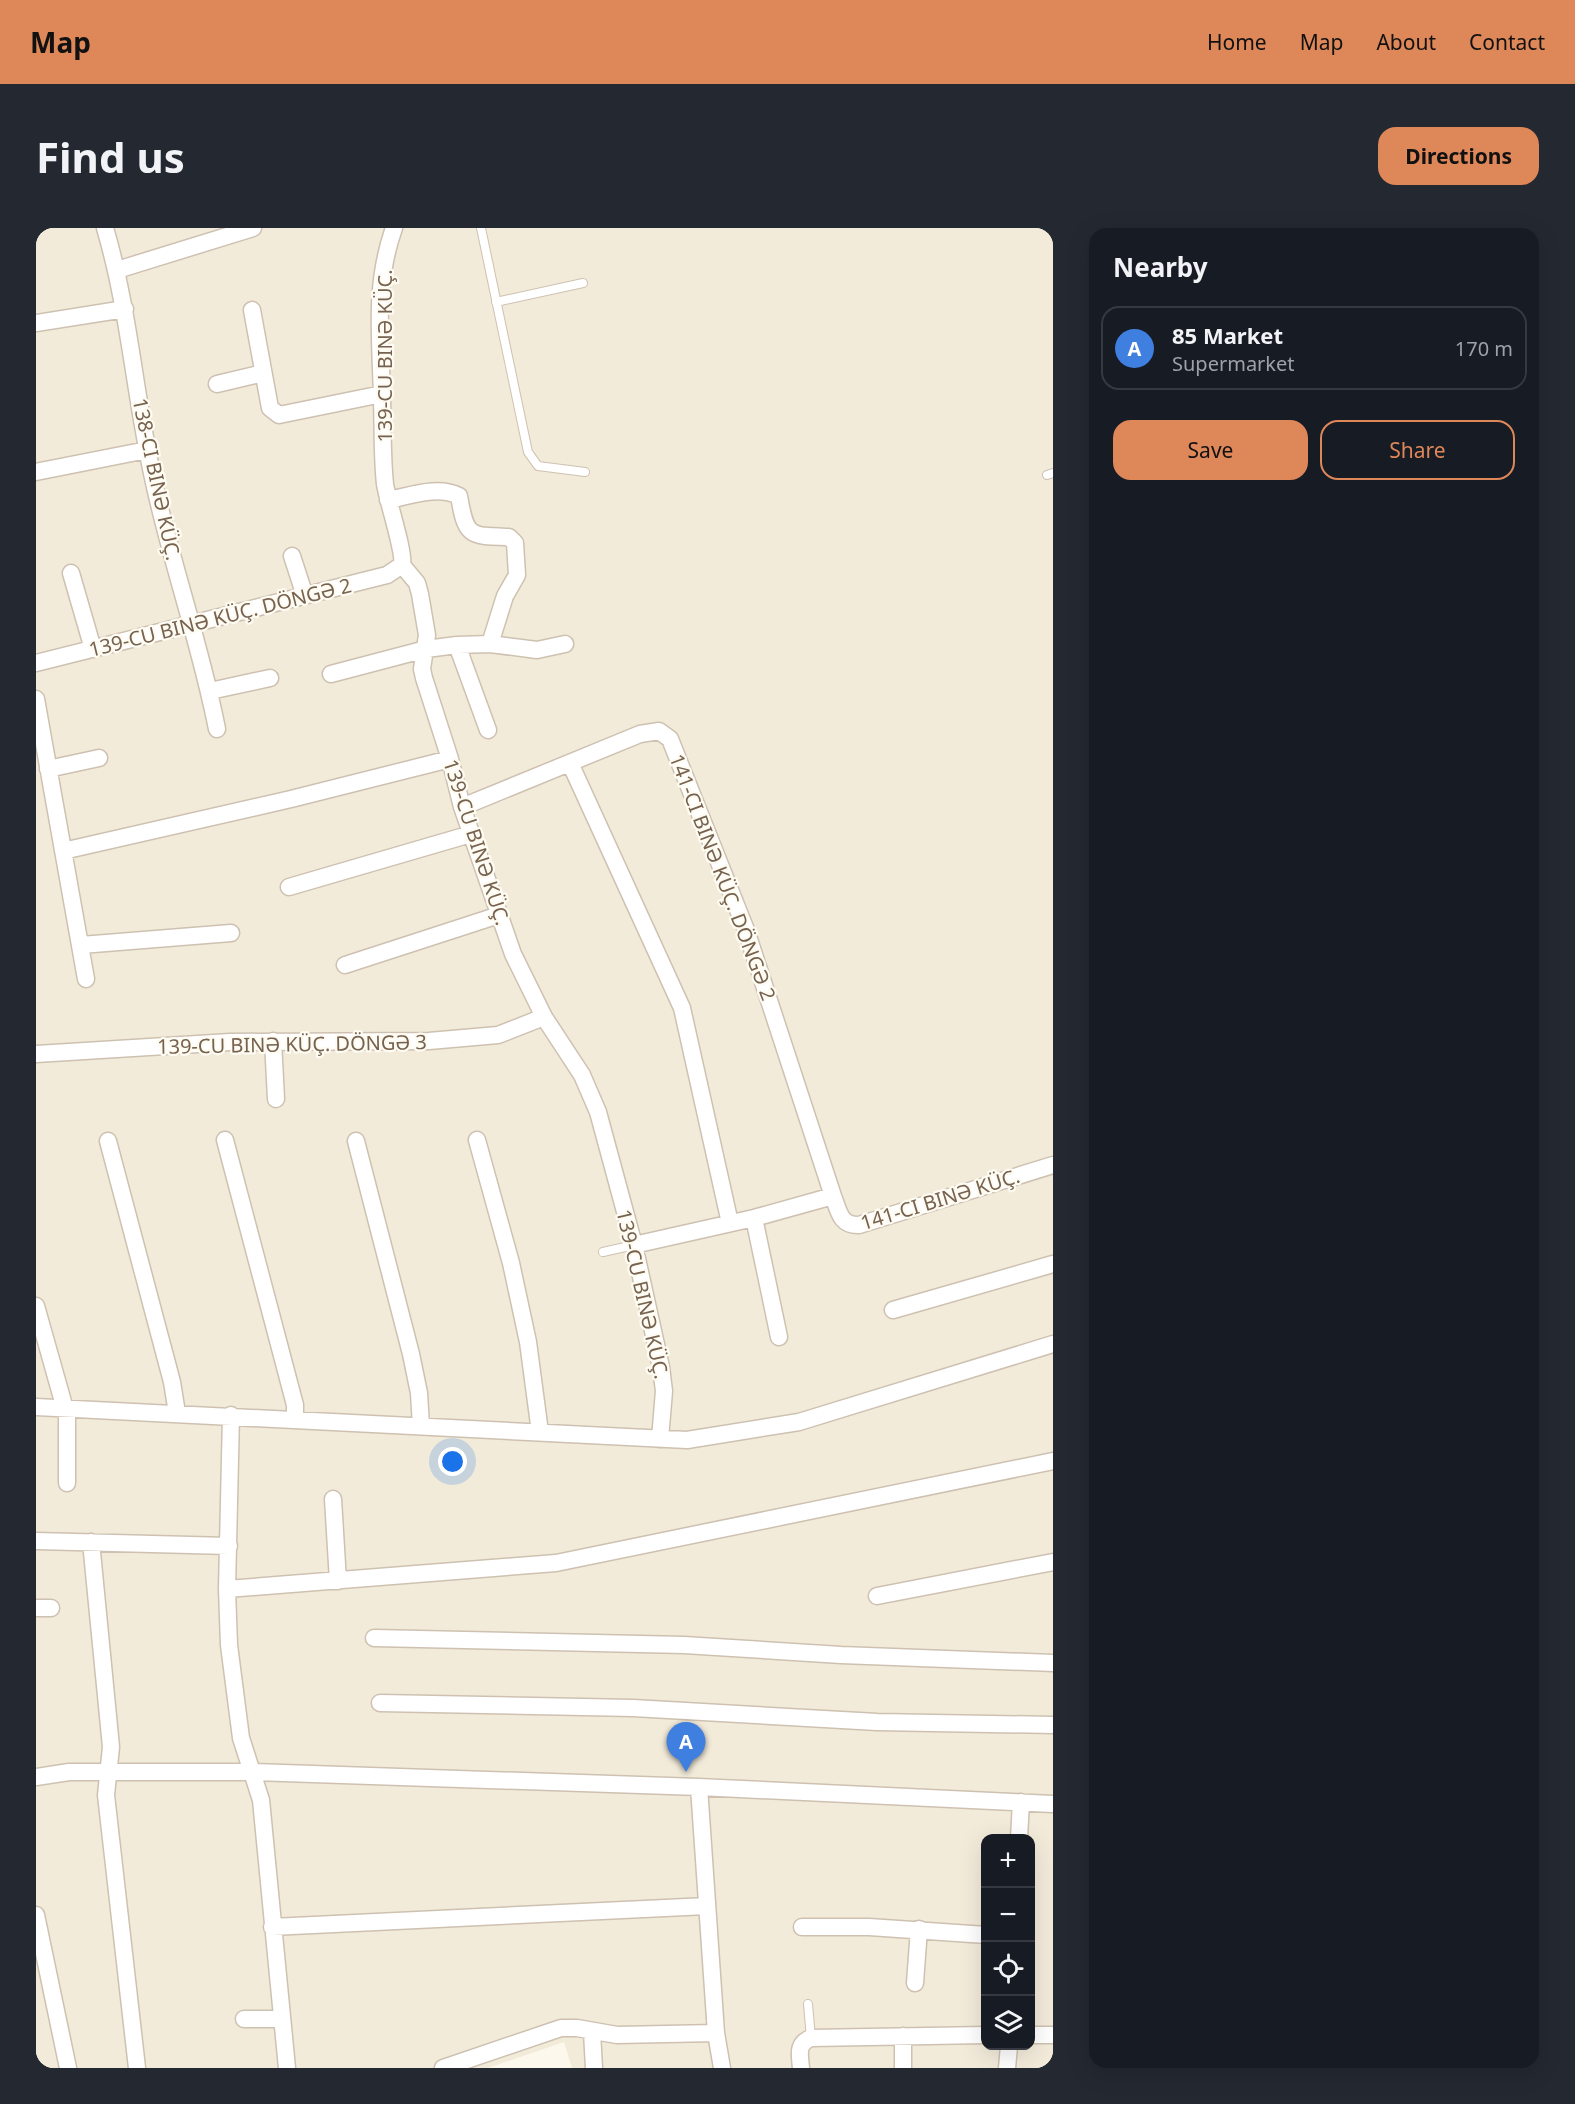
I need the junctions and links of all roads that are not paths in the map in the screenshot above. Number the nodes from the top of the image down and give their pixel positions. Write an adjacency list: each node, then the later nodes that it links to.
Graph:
1 (105, 228): 5 (street, 138-CI BINƏ KÜÇ.)
2 (253, 228): 5 (street)
3 (394, 228): 13 (street, 139-CU BINƏ KÜÇ.)
4 (481, 228): 7 (lane)
5 (117, 270): 8 (street, 138-CI BINƏ KÜÇ.)
6 (583, 283): 7 (lane)
7 (496, 302): 16 (lane)
8 (125, 309): 10 (street); 14 (street, 138-CI BINƏ KÜÇ.)
9 (252, 310): 11 (street)
10 (36, 323)
11 (263, 373): 12 (street); 13 (street)
12 (216, 384)
13 (382, 394): 17 (street, 139-CU BINƏ KÜÇ.)
14 (147, 450): 15 (street); 22 (street, 138-CI BINƏ KÜÇ.)
15 (36, 472)
16 (585, 472)
17 (388, 500): 19 (street, 139-CU BINƏ KÜÇ.); 23 (street)
18 (292, 556): 21 (street)
19 (402, 565): 21 (street, 139-CU BINƏ KÜÇ. DÖNGƏ 2); 27 (street, 139-CU BINƏ KÜÇ.)
20 (71, 573): 26 (street)
21 (305, 596): 22 (street, 139-CU BINƏ KÜÇ. DÖNGƏ 2)
22 (192, 625): 26 (street, 139-CU BINƏ KÜÇ. DÖNGƏ 2); 31 (street, 138-CI BINƏ KÜÇ.)
23 (490, 644): 24 (street); 25 (street)
24 (565, 644)
25 (457, 645): 27 (street); 34 (street)
26 (93, 649): 28 (street, 139-CU BINƏ KÜÇ. DÖNGƏ 2)
27 (426, 649): 29 (street); 36 (street, 139-CU BINƏ KÜÇ.)
28 (36, 663)
29 (331, 674)
30 (270, 678): 31 (street)
31 (210, 691): 33 (street, 138-CI BINƏ KÜÇ.)
32 (36, 699): 38 (street)
33 (217, 729)
34 (488, 729)
35 (99, 758): 38 (street)
36 (450, 759): 39 (street, 139-CU BINƏ KÜÇ.); 41 (street)
37 (570, 763): 39 (street, 141-CI BINƏ KÜÇ. DÖNGƏ 2); 57 (street, 141-CI BINƏ KÜÇ. DÖNGƏ 2); 59 (street)
38 (48, 769): 41 (street)
39 (462, 807): 40 (street, 139-CU BINƏ KÜÇ.)
40 (471, 834): 42 (street); 43 (street, 139-CU BINƏ KÜÇ.)
41 (63, 851): 45 (street)
42 (289, 887)
43 (499, 915): 46 (street); 48 (street, 139-CU BINƏ KÜÇ.)
44 (231, 933): 45 (street)
45 (81, 945): 47 (street)
46 (345, 964)
47 (86, 979)
48 (544, 1017): 49 (street, 139-CU BINƏ KÜÇ. DÖNGƏ 3); 60 (street, 139-CU BINƏ KÜÇ.)
49 (273, 1041): 50 (street, 139-CU BINƏ KÜÇ. DÖNGƏ 3); 51 (street)
50 (36, 1054)
51 (276, 1099)
52 (225, 1140): 71 (street)
53 (477, 1140): 73 (street)
54 (108, 1141): 69 (street)
55 (356, 1141): 72 (street)
56 (1053, 1165): 57 (street, 141-CI BINƏ KÜÇ.)
57 (833, 1196): 58 (street, 141-CI BINƏ KÜÇ.)
58 (754, 1218): 59 (street, 141-CI BINƏ KÜÇ.); 65 (street)
59 (730, 1223): 60 (street, 141-CI BINƏ KÜÇ.)
60 (634, 1245): 61 (lane); 74 (street, 139-CU BINƏ KÜÇ.)
61 (603, 1252)
62 (1053, 1264): 64 (street)
63 (36, 1306): 68 (street)
64 (893, 1310)
65 (779, 1337)
66 (1053, 1344): 74 (street)
67 (36, 1407): 68 (street)
68 (65, 1408): 69 (street); 76 (street)
69 (177, 1413): 70 (street)
70 (231, 1415): 71 (street); 80 (street)
71 (295, 1418): 72 (street)
72 (421, 1426): 73 (street)
73 (540, 1432): 74 (street)
74 (660, 1439)
75 (1053, 1461): 82 (street)
76 (68, 1483)
77 (333, 1499): 82 (street)
78 (36, 1541): 79 (street)
79 (91, 1542): 80 (street); 89 (street)
80 (230, 1546): 83 (street)
81 (1053, 1562): 84 (street)
82 (338, 1581): 83 (street)
83 (227, 1589): 90 (street)
84 (877, 1596)
85 (374, 1638): 86 (street)
86 (1053, 1663)
87 (380, 1703): 88 (street)
88 (1053, 1725)
89 (110, 1772): 90 (street); 91 (street); 115 (street)
90 (251, 1772): 92 (street); 99 (street)
91 (36, 1777)
92 (699, 1787): 93 (street); 96 (street)
93 (1021, 1802): 94 (street); 95 (street)
94 (1053, 1804)
95 (1019, 1834)
96 (707, 1906): 99 (street); 107 (street)
97 (36, 1915): 114 (street)
98 (802, 1926): 100 (street)
99 (272, 1927): 105 (street)
100 (919, 1929): 101 (street); 102 (street)
101 (981, 1935)
102 (915, 1983)
103 (808, 2004): 112 (lane)
104 (244, 2019): 105 (street)
105 (281, 2019): 116 (street)
106 (592, 2032): 107 (street); 117 (street); 118 (street)
107 (716, 2033): 119 (street)
108 (981, 2035): 111 (street)
109 (1035, 2035): 110 (street)
110 (1053, 2035)
111 (903, 2036): 112 (street); 121 (street)
112 (811, 2038): 120 (street)
113 (1009, 2050): 122 (street)
114 (68, 2068)
115 (138, 2068)
116 (287, 2068)
117 (443, 2068)
118 (594, 2068)
119 (722, 2068)
120 (801, 2068)
121 (903, 2068)
122 (1007, 2068)

